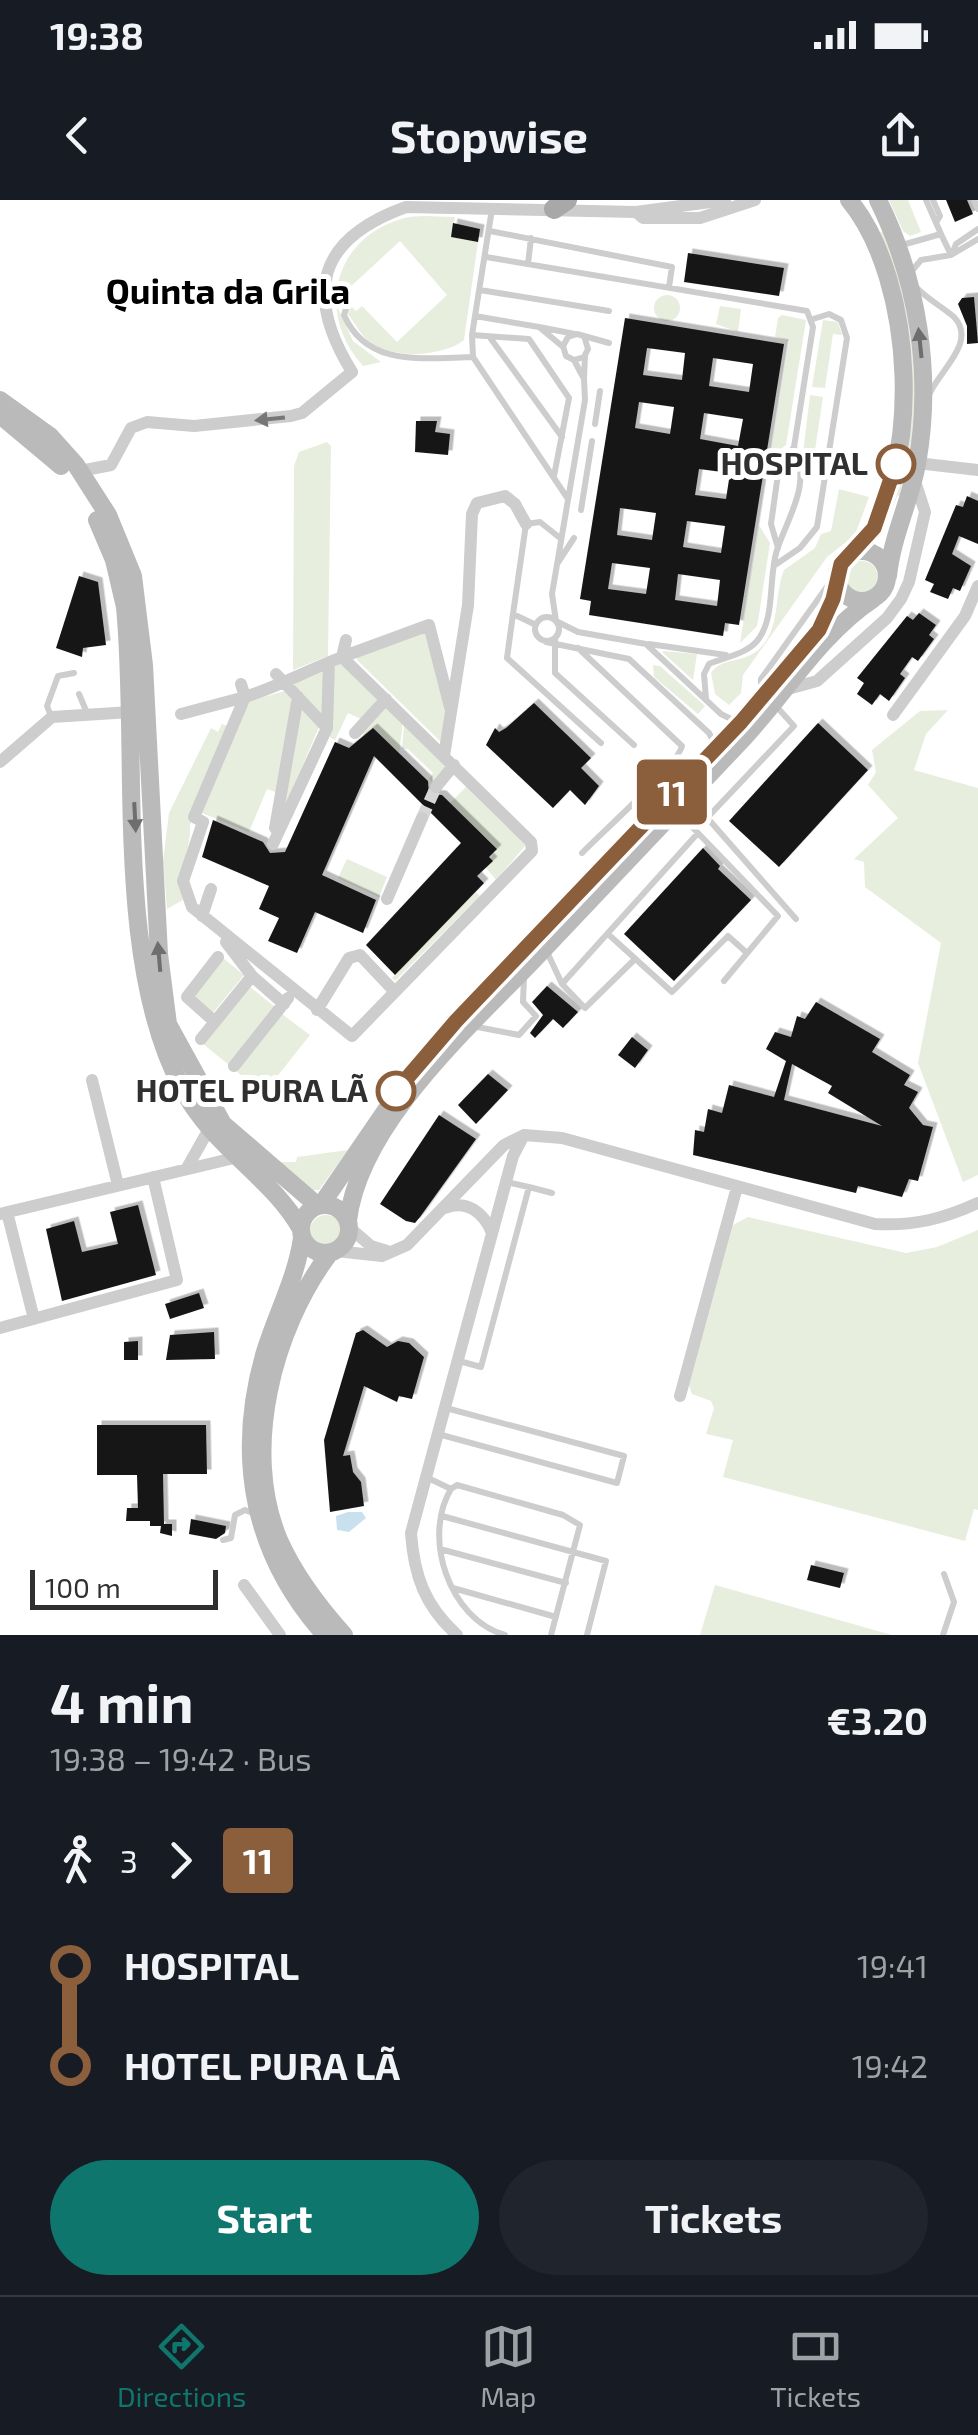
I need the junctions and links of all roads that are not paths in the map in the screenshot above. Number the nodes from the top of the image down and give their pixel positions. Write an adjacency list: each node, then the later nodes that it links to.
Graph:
1 (725, 200): 10 (street)
2 (755, 200): 10 (street)
3 (849, 200): 60 (main road)
4 (878, 200): 16 (main road)
5 (930, 200): 13 (lane)
6 (974, 200): 9 (lane)
7 (560, 204): 8 (street); 10 (street)
8 (492, 208): 12 (lane); 50 (street, one-way to 50)
9 (978, 209)
10 (636, 212)
11 (978, 229): 17 (lane)
12 (490, 231): 14 (lane); 18 (lane)
13 (941, 234): 16 (lane); 17 (lane)
14 (531, 238): 19 (lane); 21 (lane)
15 (978, 238): 17 (lane)
16 (897, 240): 20 (main road)
17 (951, 256): 20 (lane)
18 (486, 257): 19 (lane); 22 (lane)
19 (528, 264): 21 (lane)
20 (909, 279): 41 (main road, one-way to 20); 41 (lane)
21 (668, 287): 26 (lane)
22 (480, 290): 24 (lane); 25 (lane)
23 (348, 303): 35 (lane)
24 (609, 311)
25 (475, 316): 27 (lane); 29 (lane)
26 (812, 318): 45 (lane); 61 (lane)
27 (539, 327): 28 (lane); 33 (lane)
28 (577, 334): 31 (lane); 33 (lane)
29 (472, 336): 30 (lane); 35 (lane)
30 (490, 338): 43 (lane); 43 (lane)
31 (586, 339): 32 (lane); 34 (lane)
32 (609, 343)
33 (562, 346): 36 (lane)
34 (585, 355): 36 (lane); 37 (lane)
35 (473, 356): 51 (lane)
36 (574, 360): 37 (lane)
37 (584, 378): 52 (lane)
38 (600, 390): 42 (lane)
39 (0, 400): 50 (main road)
40 (0, 415): 88 (main road)
41 (922, 415): 48 (main road)
42 (594, 424)
43 (562, 437): 51 (lane)
44 (592, 441): 53 (lane)
45 (794, 447): 46 (lane); 47 (lane)
46 (784, 458): 47 (lane); 55 (lane)
47 (799, 458): 56 (lane)
48 (915, 470): 49 (street); 64 (main road); 81 (street)
49 (978, 470)
50 (80, 471): 141 (main road, one-way to 50)
51 (553, 477): 52 (lane)
52 (568, 498): 58 (lane)
53 (580, 510)
54 (526, 524): 58 (lane); 68 (lane); 91 (street)
55 (772, 530): 56 (lane); 59 (lane)
56 (786, 534): 59 (lane)
57 (574, 538): 62 (lane)
58 (561, 539): 62 (lane)
59 (778, 548): 61 (lane)
60 (856, 552): 63 (main road); 64 (main road)
61 (775, 565): 76 (lane)
62 (556, 566): 66 (lane)
63 (838, 576): 67 (main road); 87 (main road)
64 (888, 576): 67 (main road)
65 (978, 586): 92 (street)
66 (552, 594): 69 (lane); 70 (lane)
67 (873, 599): 81 (main road)
68 (513, 614): 70 (lane); 97 (lane)
69 (556, 621): 70 (lane); 72 (lane); 73 (lane)
70 (537, 622): 72 (lane)
71 (346, 640): 77 (street)
72 (555, 642): 74 (lane); 98 (lane)
73 (646, 644): 76 (lane); 86 (lane)
74 (578, 648): 75 (lane); 78 (lane)
75 (618, 654): 78 (lane); 99 (lane)
76 (732, 656): 86 (lane)
77 (336, 659): 80 (street); 85 (street); 91 (street); 95 (street)
78 (605, 672): 107 (lane)
79 (74, 673): 93 (lane)
80 (281, 680): 82 (street); 84 (street)
81 (788, 688): 87 (main road)
82 (243, 691): 90 (street); 111 (street)
83 (78, 694): 89 (lane)
84 (298, 697): 95 (street); 95 (street)
85 (386, 698): 96 (street); 100 (street)
86 (706, 700): 94 (lane)
87 (768, 701): 94 (main road); 103 (main road); 105 (lane)
88 (131, 712): 89 (street); 130 (main road, one-way to 130)
89 (88, 714): 93 (street)
90 (181, 714)
91 (452, 714): 100 (street)
92 (893, 715)
93 (52, 717): 101 (street)
94 (741, 722): 99 (main road)
95 (327, 728)
96 (355, 732)
97 (601, 743)
98 (634, 745)
99 (714, 750): 141 (main road)
100 (449, 761): 102 (street); 122 (street)
101 (0, 762)
102 (436, 788)
103 (682, 803): 105 (lane); 106 (lane); 113 (main road)
104 (422, 818): 109 (street)
105 (707, 818): 110 (lane)
106 (698, 833): 112 (lane); 114 (lane)
107 (582, 852)
108 (211, 890): 111 (street)
109 (386, 899)
110 (796, 919)
111 (207, 920): 118 (street); 121 (street)
112 (608, 934): 116 (lane); 120 (lane)
113 (545, 948): 117 (main road); 120 (lane)
114 (747, 953): 116 (lane); 119 (lane)
115 (218, 957): 125 (street)
116 (636, 959): 120 (lane)
117 (524, 970): 126 (main road); 126 (lane)
118 (252, 976): 123 (street); 125 (street)
119 (724, 981)
120 (562, 984)
121 (294, 991): 123 (street); 124 (street)
122 (395, 992): 124 (street); 124 (street)
123 (284, 1004): 128 (street)
124 (317, 1010)
125 (215, 1022): 127 (street)
126 (470, 1026): 144 (main road)
127 (201, 1039)
128 (234, 1066)
129 (92, 1080): 136 (street)
130 (208, 1128): 132 (main road); 133 (street)
131 (524, 1136): 135 (street); 137 (street); 142 (street)
132 (234, 1158): 133 (street); 146 (main road)
133 (186, 1168): 134 (street)
134 (153, 1177): 136 (street); 149 (street)
135 (506, 1182): 138 (lane); 145 (street)
136 (118, 1185): 143 (street)
137 (737, 1186): 140 (street); 152 (street)
138 (529, 1187): 139 (lane); 151 (lane)
139 (552, 1193)
140 (978, 1203)
141 (320, 1205): 144 (main road); 146 (main road)
142 (445, 1208): 145 (street); 148 (street)
143 (3, 1213): 149 (street)
144 (349, 1224): 147 (main road); 148 (street)
145 (492, 1232): 151 (street)
146 (301, 1234): 147 (main road); 157 (main road)
147 (332, 1252): 148 (street); 169 (main road)
148 (394, 1252)
149 (34, 1319): 150 (street)
150 (0, 1328)
151 (458, 1360): 153 (street)
152 (680, 1396)
153 (444, 1408): 154 (street); 154 (lane)
154 (437, 1434): 155 (street)
155 (424, 1476): 156 (lane); 170 (street)
156 (451, 1489): 158 (lane); 161 (lane)
157 (256, 1514): 159 (lane); 168 (main road)
158 (442, 1516): 160 (lane); 161 (lane)
159 (223, 1540)
160 (440, 1549): 163 (lane); 165 (lane)
161 (574, 1552): 163 (lane); 173 (lane)
162 (944, 1574): 174 (lane)
163 (566, 1583): 166 (lane)
164 (244, 1585): 167 (street)
165 (453, 1588): 166 (lane); 171 (lane)
166 (556, 1616): 172 (lane)
167 (280, 1635)
168 (325, 1635)
169 (344, 1635)
170 (457, 1635)
171 (504, 1635)
172 (551, 1635)
173 (587, 1635)
174 (943, 1635)

